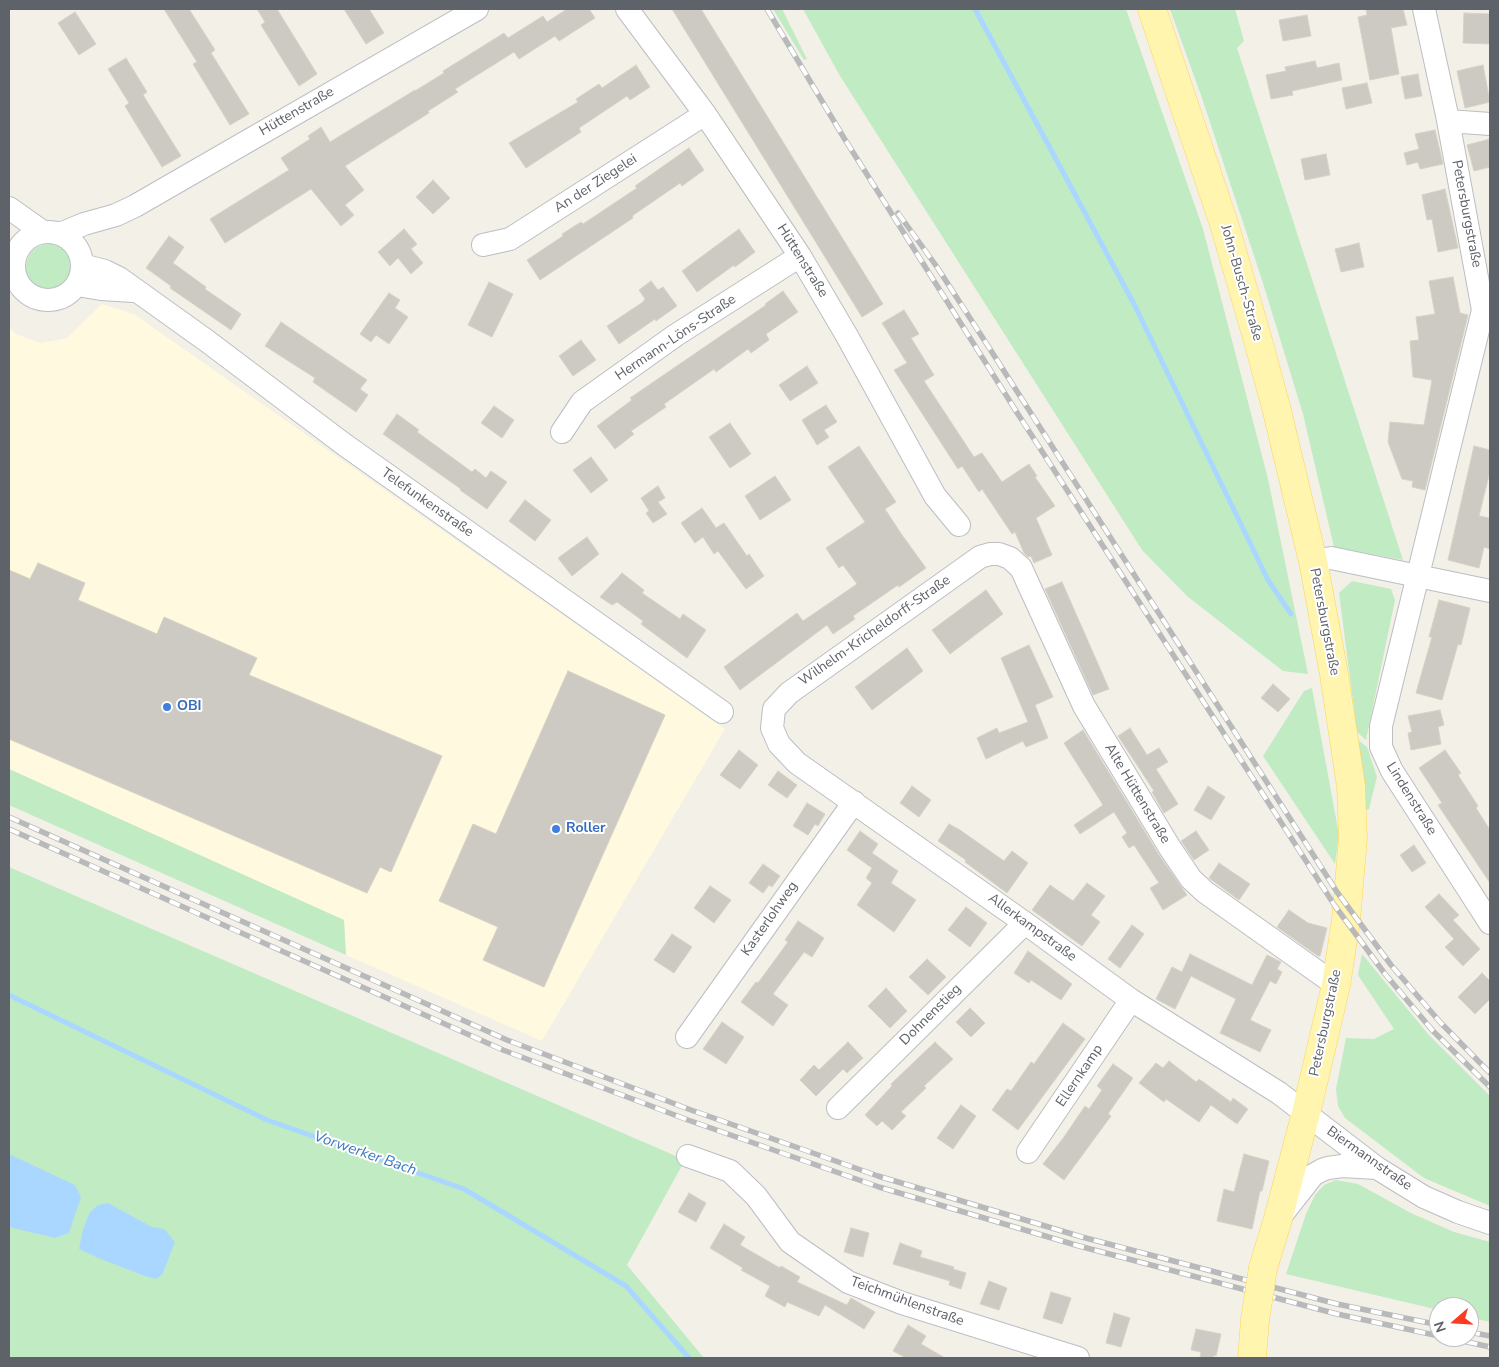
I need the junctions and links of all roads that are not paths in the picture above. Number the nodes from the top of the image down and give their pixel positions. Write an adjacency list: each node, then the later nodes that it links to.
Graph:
1 (477, 9): 9 (street, Hüttenstraße)
2 (627, 9): 5 (street, Hüttenstraße)
3 (1152, 9): 20 (main road, John-Busch-Straße)
4 (1424, 9): 6 (street, Petersburgstraße)
5 (705, 114): 12 (street, An der Ziegelei); 14 (street, Hüttenstraße)
6 (1448, 121): 7 (street); 16 (street, Petersburgstraße)
7 (1490, 124)
8 (9, 208): 11 (street)
9 (116, 215): 11 (street); 15 (street)
10 (9, 225): 13 (street)
11 (52, 233): 13 (street); 15 (street)
12 (483, 245)
13 (19, 248): 15 (street)
14 (800, 256): 17 (street, Hermann-Löns-Straße); 18 (street, Hüttenstraße)
15 (80, 268): 23 (street, Telefunkenstraße)
16 (1487, 310): 21 (street, Petersburgstraße)
17 (562, 432)
18 (959, 525)
19 (999, 554): 24 (street, Wilhelm-Kricheldorff-Straße); 28 (street, Alte Hüttenstraße)
20 (1313, 561): 21 (street, Petersburgstraße); 28 (main road, Petersburgstraße)
21 (1418, 575): 22 (street); 27 (street, Lindenstraße)
22 (1490, 590)
23 (722, 712)
24 (772, 728): 25 (street, Allerkampstraße)
25 (854, 802): 26 (street, Allerkampstraße); 30 (street, Kasterlohweg)
26 (1026, 923): 29 (street, Allerkampstraße); 31 (street, Dohnenstieg)
27 (1490, 923)
28 (1336, 985): 32 (main road, Petersburgstraße)
29 (1131, 1000): 32 (street, Allerkampstraße); 33 (street, Ellernkamp)
30 (687, 1037)
31 (838, 1108)
32 (1306, 1113): 35 (street, Biermannstraße); 36 (main road, Petersburgstraße)
33 (1028, 1152)
34 (688, 1156): 38 (street, Teichmühlenstraße)
35 (1377, 1168): 36 (street); 37 (street, Biermannstraße)
36 (1278, 1219): 39 (main road, Petersburgstraße, bridge)
37 (1490, 1223)
38 (1078, 1358)
39 (1252, 1358)

